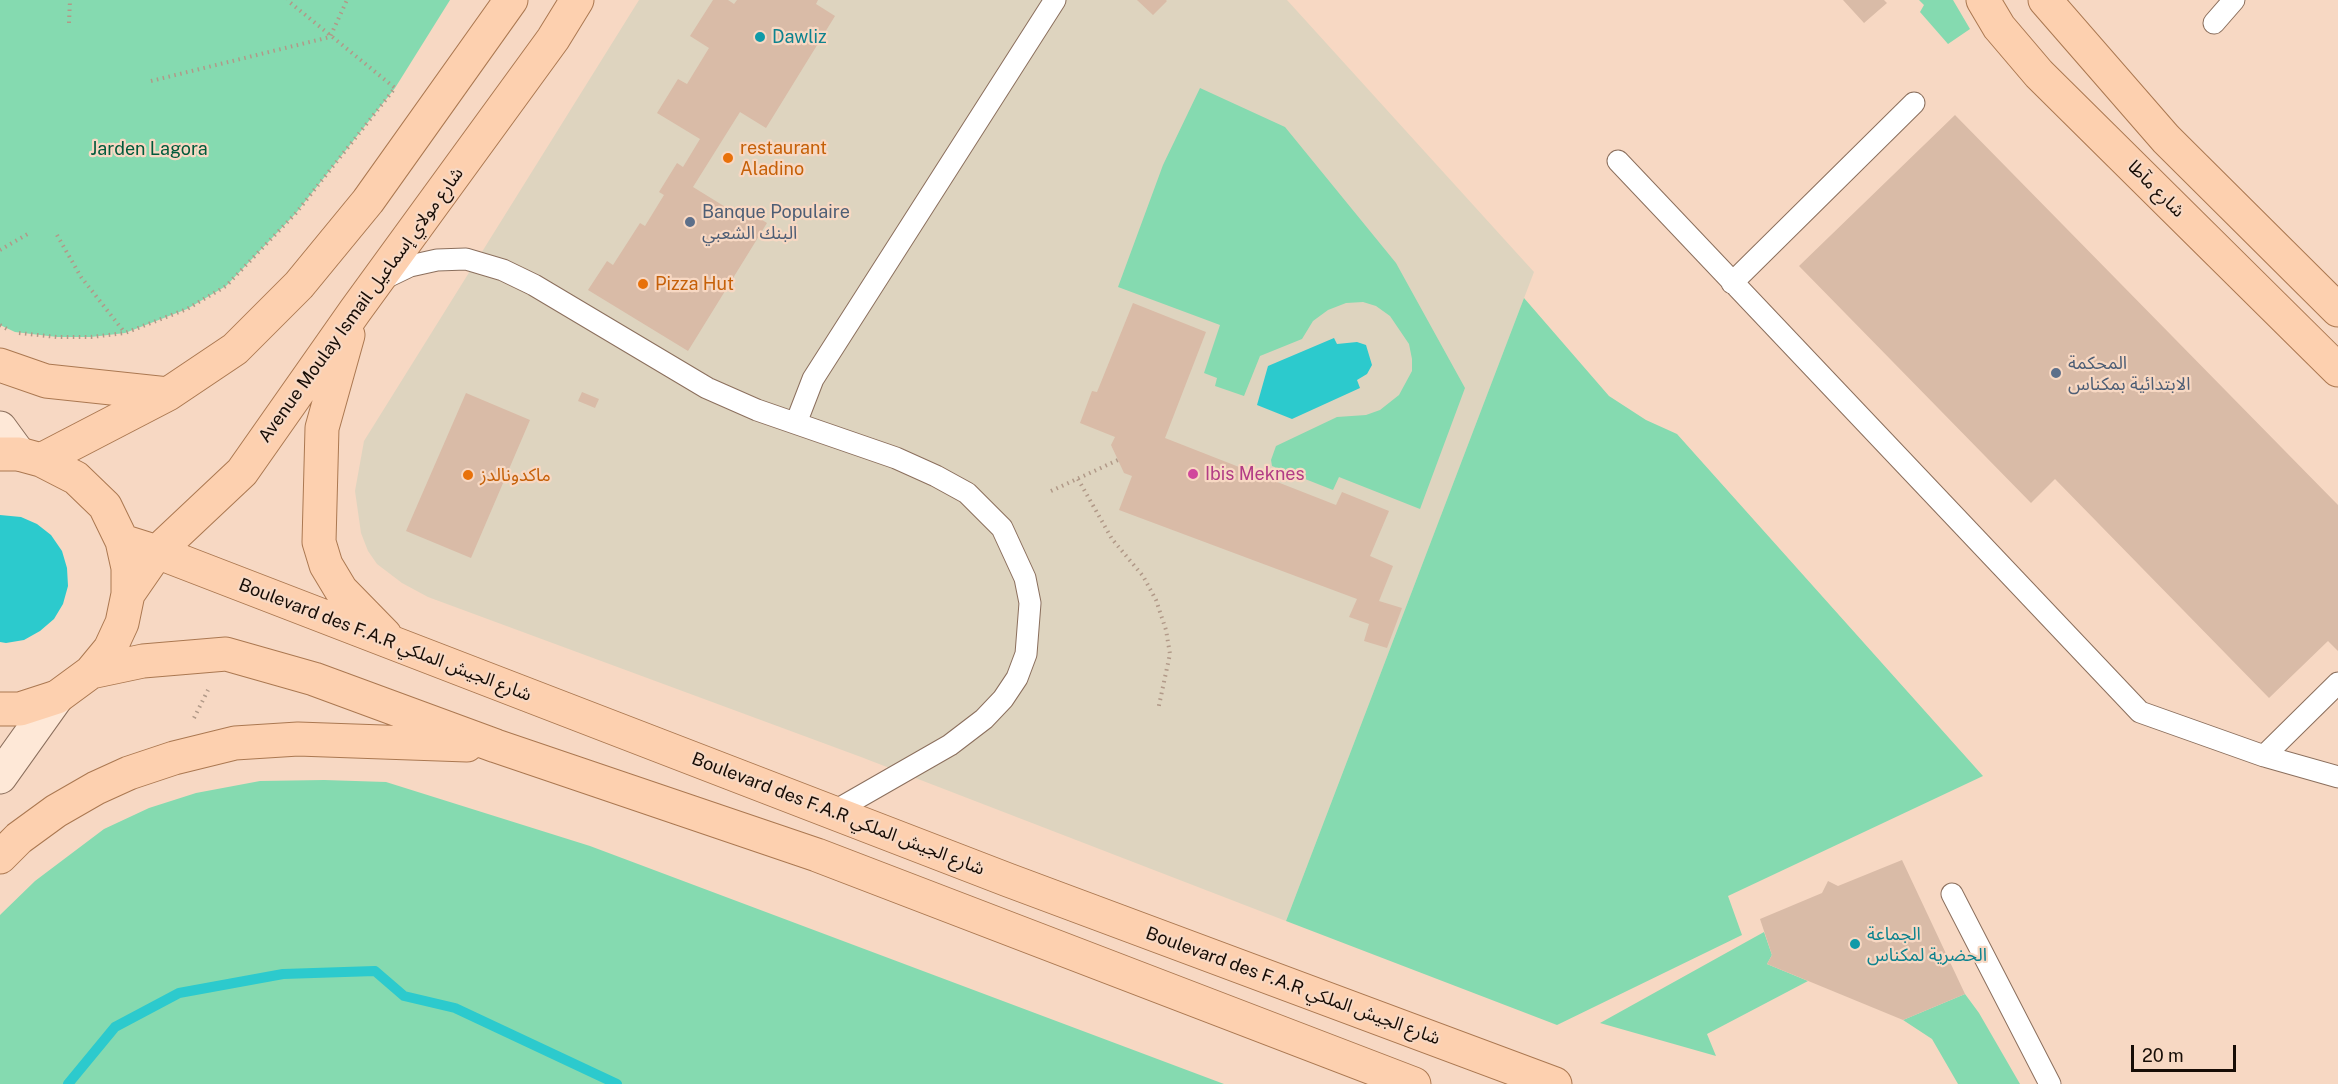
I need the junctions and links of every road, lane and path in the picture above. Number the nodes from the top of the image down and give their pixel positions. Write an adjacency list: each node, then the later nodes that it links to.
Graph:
1 (70, 0): 10 (path)
2 (287, 0): 12 (path)
3 (347, 0): 12 (path)
4 (511, 0): 26 (main road)
5 (577, 0): 20 (main road, Avenue Moulay Ismail شارع مولاي إسماعيل)
6 (1055, 0): 27 (lane)
7 (1983, 0): 25 (main road, شارع مآطا)
8 (2045, 0): 21 (main road)
9 (2234, 0): 11 (lane)
10 (69, 23)
11 (2214, 23)
12 (330, 37): 13 (path); 23 (path)
13 (151, 81)
14 (1914, 103): 19 (lane)
15 (1618, 161): 19 (lane)
16 (31, 232): 18 (path)
17 (57, 235): 23 (path)
18 (0, 250)
19 (1732, 283): 43 (lane)
20 (361, 302): 27 (lane); 34 (main road, Avenue Moulay Ismail شارع مولاي إسماعيل); 36 (main road)
21 (2338, 310)
22 (0, 325): 23 (path)
23 (125, 333)
24 (0, 365): 26 (main road)
25 (2338, 370)
26 (168, 394): 29 (main road)
27 (796, 423): 46 (lane)
28 (0, 428): 29 (main road)
29 (20, 456): 33 (main road)
30 (1118, 460): 31 (path)
31 (1078, 478): 32 (path); 41 (path)
32 (1051, 491)
33 (122, 541): 34 (main road, Boulevard des F.A.R شارع الجيش الملكي); 35 (main road)
34 (157, 552): 35 (main road, Avenue Moulay Ismail شارع مولاي إسماعيل); 36 (main road, Boulevard des F.A.R شارع الجيش الملكي)
35 (128, 594): 37 (main road)
36 (392, 643): 46 (main road, Boulevard des F.A.R شارع الجيش الملكي)
37 (91, 672): 39 (main road); 42 (main road)
38 (2338, 683): 43 (lane)
39 (57, 697): 40 (main road); 44 (main road)
40 (0, 709)
41 (1158, 710)
42 (496, 746): 47 (main road); 49 (main road)
43 (2264, 756): 45 (lane)
44 (0, 777)
45 (2338, 777)
46 (833, 812): 50 (main road, Boulevard des F.A.R شارع الجيش الملكي)
47 (0, 856)
48 (1952, 894): 51 (lane)
49 (1414, 1084)
50 (1555, 1084)
51 (2050, 1084)

